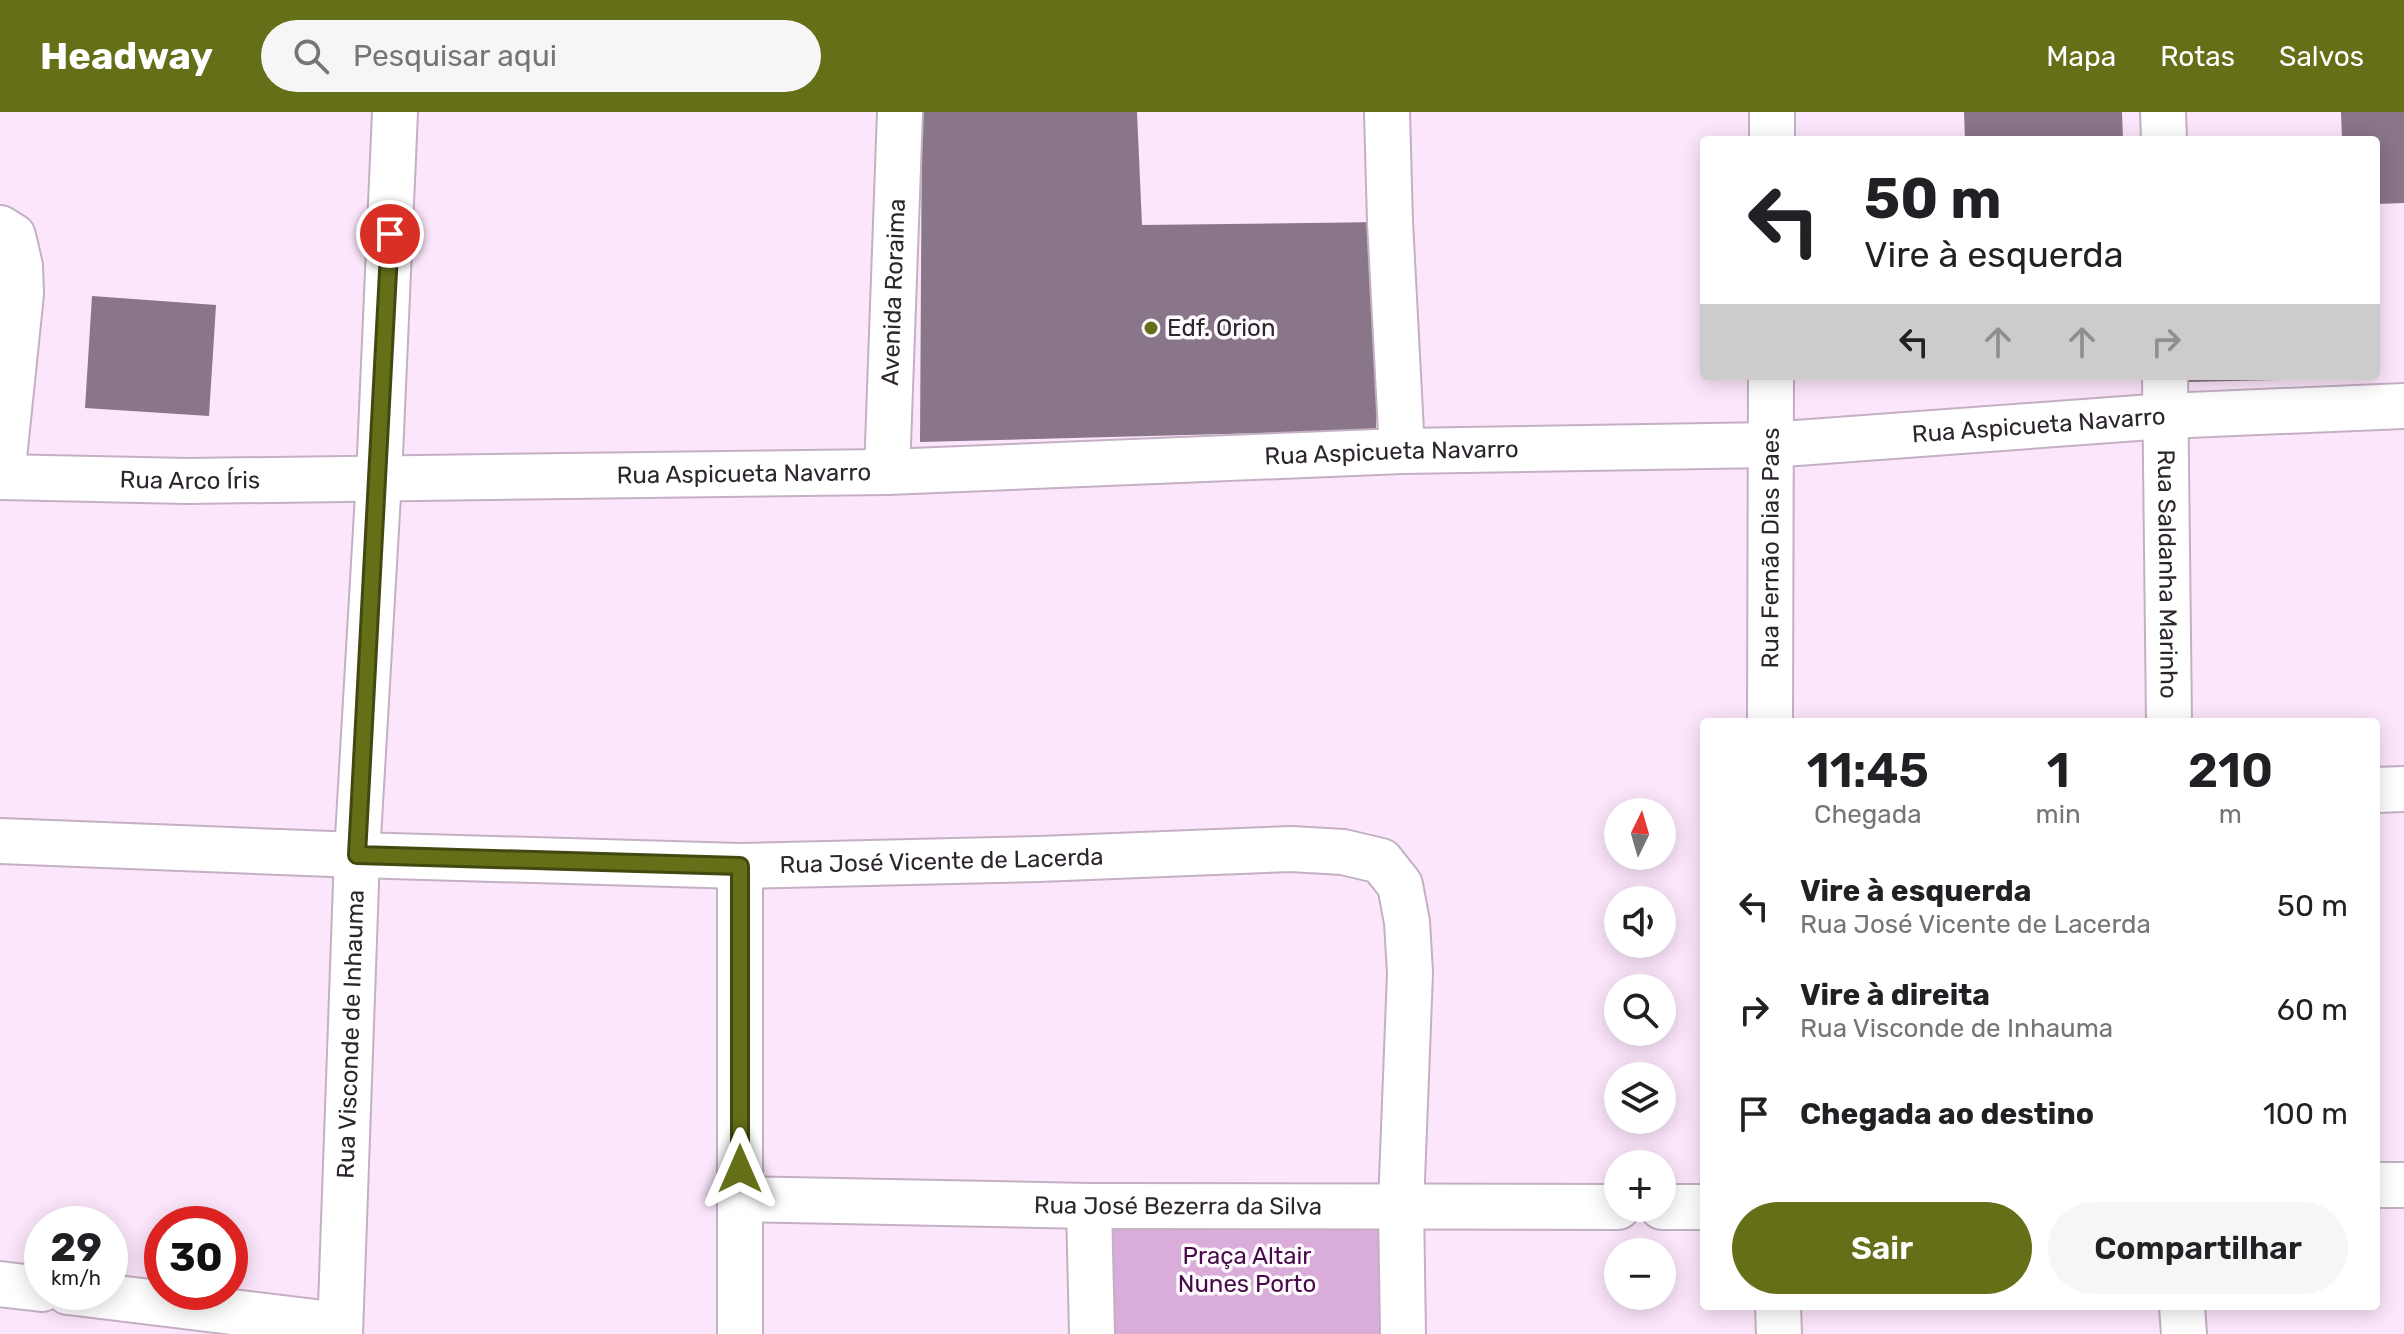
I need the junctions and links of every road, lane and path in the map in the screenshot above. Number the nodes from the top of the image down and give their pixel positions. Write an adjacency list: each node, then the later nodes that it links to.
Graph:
1 (395, 112): 16 (street, Rua Visconde de Inhauma)
2 (900, 112): 14 (street, Avenida Roraima)
3 (1387, 112): 13 (street)
4 (1772, 112): 6 (street)
5 (2163, 112): 7 (street)
6 (1772, 136)
7 (2164, 136)
8 (0, 228): 15 (street)
9 (1771, 380): 12 (street, Rua Fernão Dias Paes)
10 (2165, 396): 11 (street, Rua Aspicueta Navarro); 12 (street, Rua Aspicueta Navarro); 18 (street, Rua Saldanha Marinho)
11 (2404, 406)
12 (1770, 445): 13 (street, Rua Aspicueta Navarro); 17 (street, Rua Fernão Dias Paes)
13 (1402, 451): 14 (street, Rua Aspicueta Navarro)
14 (887, 472): 16 (street, Rua Aspicueta Navarro)
15 (1, 477): 16 (street, Rua Arco Íris)
16 (379, 478): 22 (street, Rua Visconde de Inhauma)
17 (1770, 718)
18 (2169, 718)
19 (2404, 789): 20 (street)
20 (2380, 790)
21 (0, 841): 22 (street, Rua José Vicente de Lacerda)
22 (357, 855): 23 (street, Rua José Vicente de Lacerda); 37 (street, Rua Visconde de Inhauma)
23 (740, 866): 26 (street); 28 (street, Rua José Vicente de Lacerda)
24 (2380, 1185): 25 (street)
25 (2404, 1185)
26 (740, 1199): 27 (street, Rua José Bezerra da Silva); 38 (street)
27 (1089, 1206): 28 (street, Rua José Bezerra da Silva); 39 (street)
28 (1401, 1206): 29 (street, Rua José Bezerra da Silva); 40 (street)
29 (1604, 1207)
30 (1676, 1207): 31 (street)
31 (1700, 1207)
32 (0, 1284): 33 (street)
33 (24, 1287)
34 (128, 1300): 37 (street)
35 (1778, 1310): 41 (street)
36 (2182, 1310): 42 (street)
37 (340, 1330)
38 (740, 1334)
39 (1092, 1334)
40 (1403, 1334)
41 (1779, 1334)
42 (2184, 1334)

